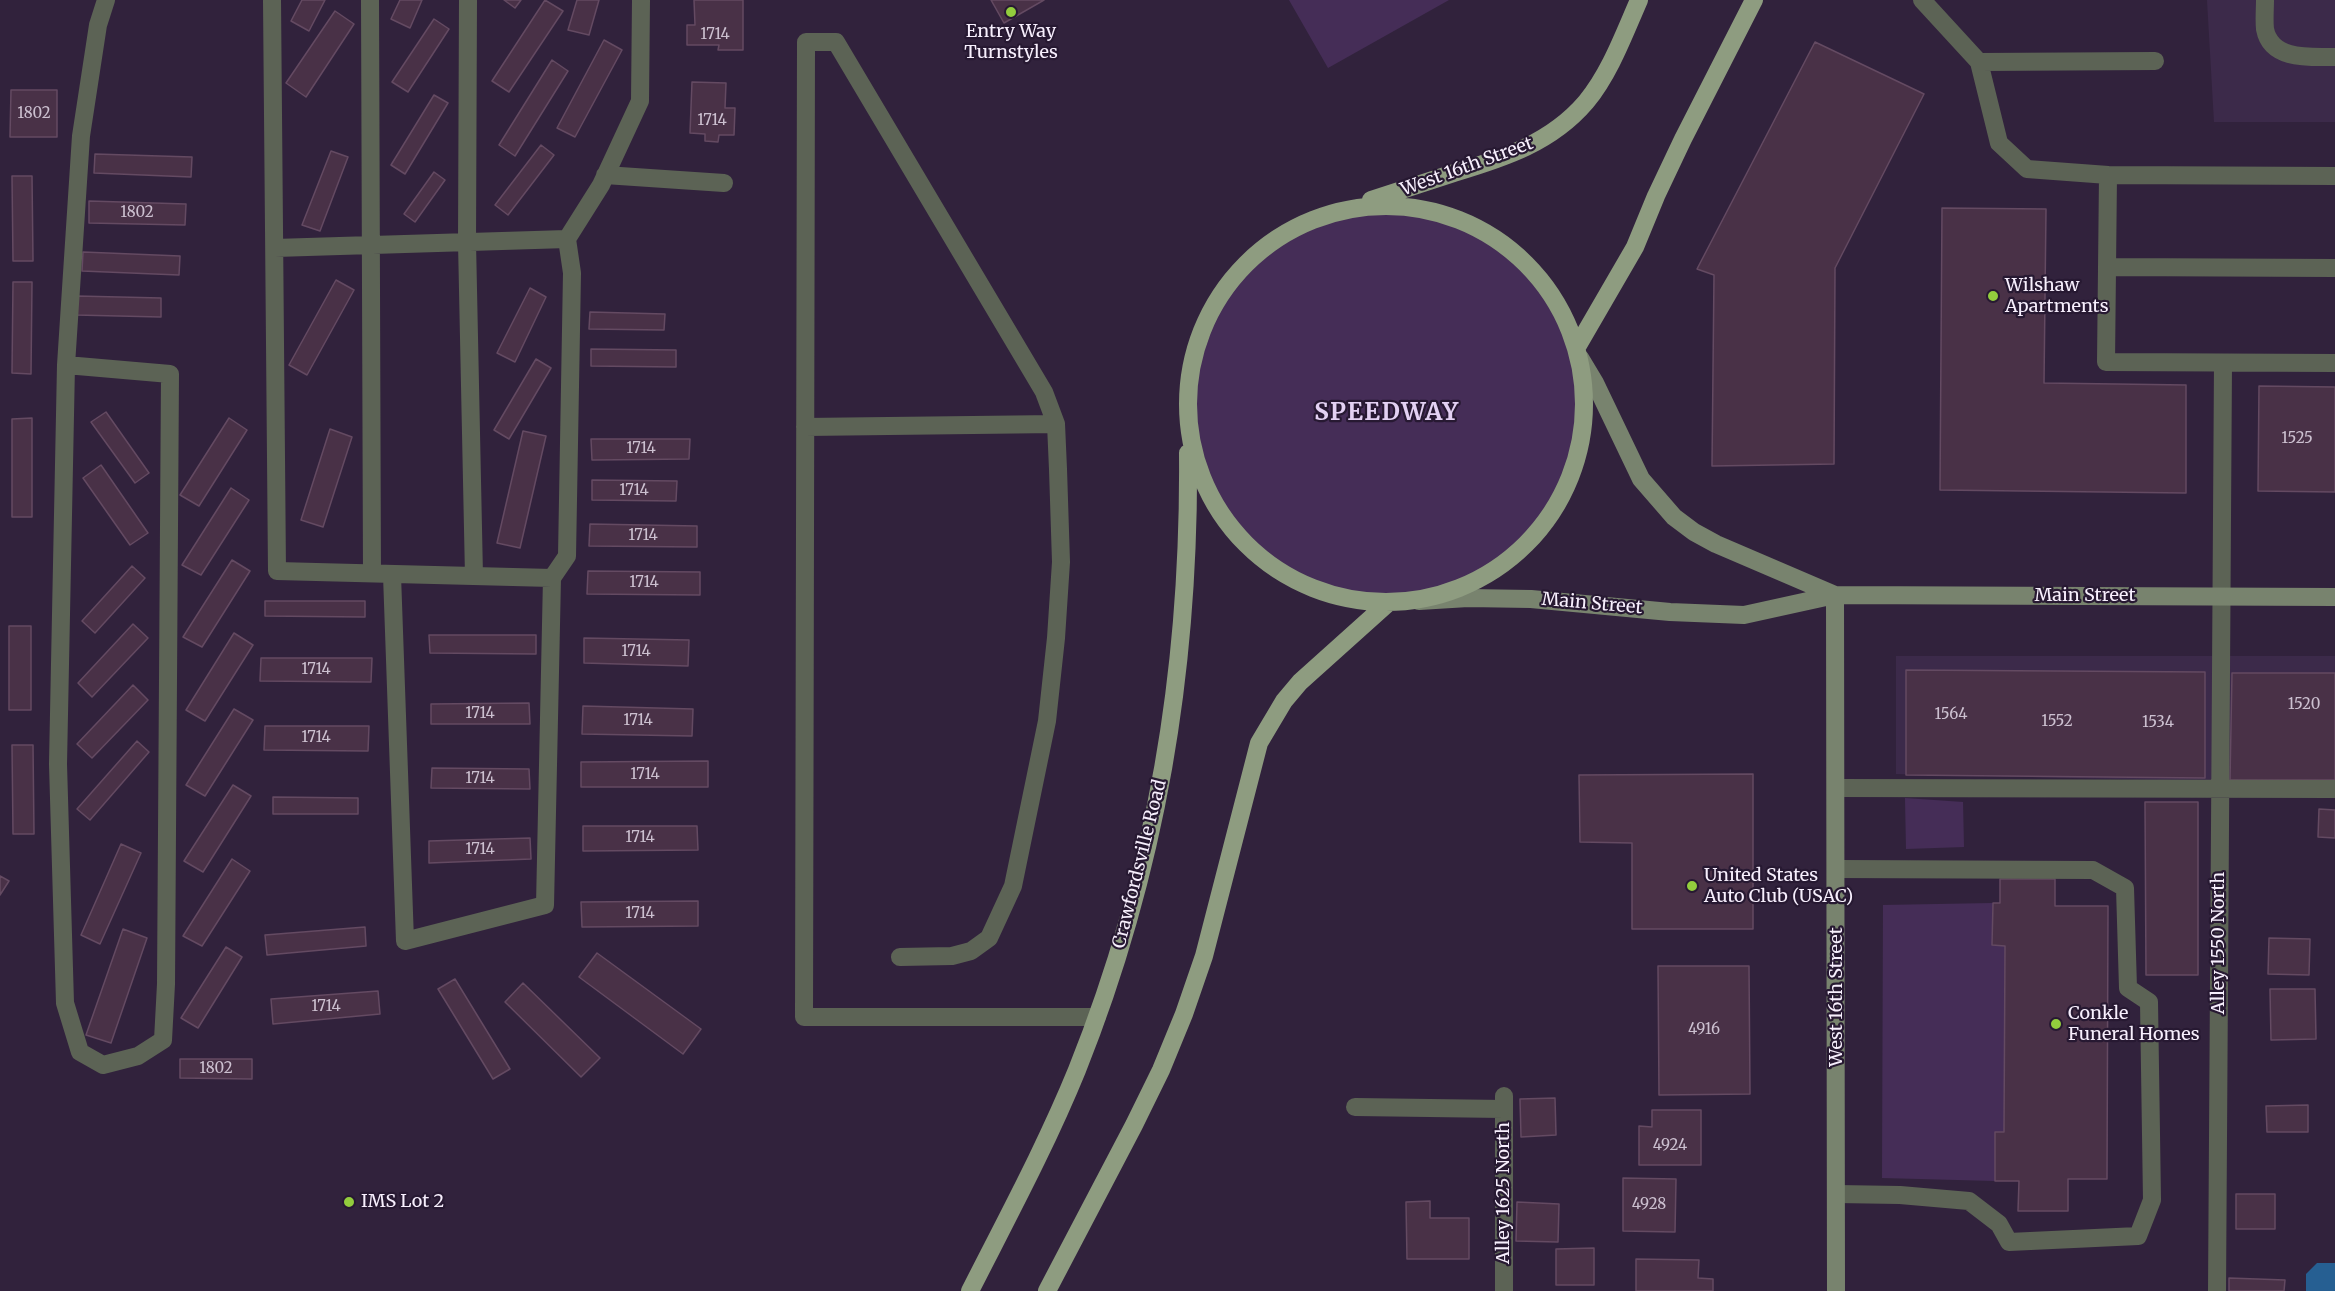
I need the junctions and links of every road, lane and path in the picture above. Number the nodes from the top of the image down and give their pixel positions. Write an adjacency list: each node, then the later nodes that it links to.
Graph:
1 (106, 0): 27 (lane)
2 (272, 0): 21 (lane)
3 (370, 0): 20 (lane)
4 (468, 0): 19 (lane)
5 (641, 0): 14 (lane)
6 (1639, 0): 17 (main road, West 16th Street)
7 (1754, 0): 24 (main road)
8 (1922, 0): 12 (lane)
9 (2265, 0): 10 (lane)
10 (2335, 57)
11 (2155, 61): 12 (lane)
12 (1978, 62): 13 (lane)
13 (2108, 175): 15 (lane); 22 (lane)
14 (605, 176): 16 (lane); 18 (lane)
15 (2335, 176)
16 (724, 183)
17 (1330, 213): 24 (main road); 28 (main road)
18 (567, 239): 19 (lane); 34 (lane)
19 (467, 242): 20 (lane); 33 (lane)
20 (370, 245): 21 (lane); 31 (lane)
21 (275, 248): 31 (lane)
22 (2107, 267): 23 (lane); 25 (lane)
23 (2335, 268)
24 (1579, 353): 35 (street, Main Street); 38 (main road)
25 (2223, 363): 26 (lane); 36 (lane, Alley 1550 North)
26 (2335, 363)
27 (66, 365): 27 (lane)
28 (1187, 406): 39 (main road); 45 (main road, Crawfordsville Road)
29 (1056, 424): 30 (lane); 30 (lane); 44 (lane)
30 (805, 427): 45 (lane)
31 (372, 573): 32 (lane)
32 (393, 575): 33 (lane); 34 (lane)
33 (474, 576): 34 (lane)
34 (552, 578)
35 (1835, 595): 36 (street, Main Street); 38 (street, Main Street); 40 (street, West 16th Street)
36 (2221, 596): 37 (street, Main Street); 42 (lane, Alley 1550 North)
37 (2335, 597)
38 (1419, 601): 39 (main road)
39 (1388, 603): 49 (main road)
40 (1836, 788): 42 (lane); 43 (street, West 16th Street)
41 (2335, 789): 42 (lane)
42 (2220, 790): 52 (lane, Alley 1550 North)
43 (1837, 870): 47 (street, West 16th Street); 47 (lane)
44 (900, 957)
45 (1097, 1017): 48 (main road, Crawfordsville Road)
46 (1355, 1107): 50 (lane, Alley 1625 North)
47 (1837, 1194): 51 (street, West 16th Street)
48 (970, 1291)
49 (1047, 1291)
50 (1504, 1291)
51 (1836, 1291)
52 (2217, 1291)

